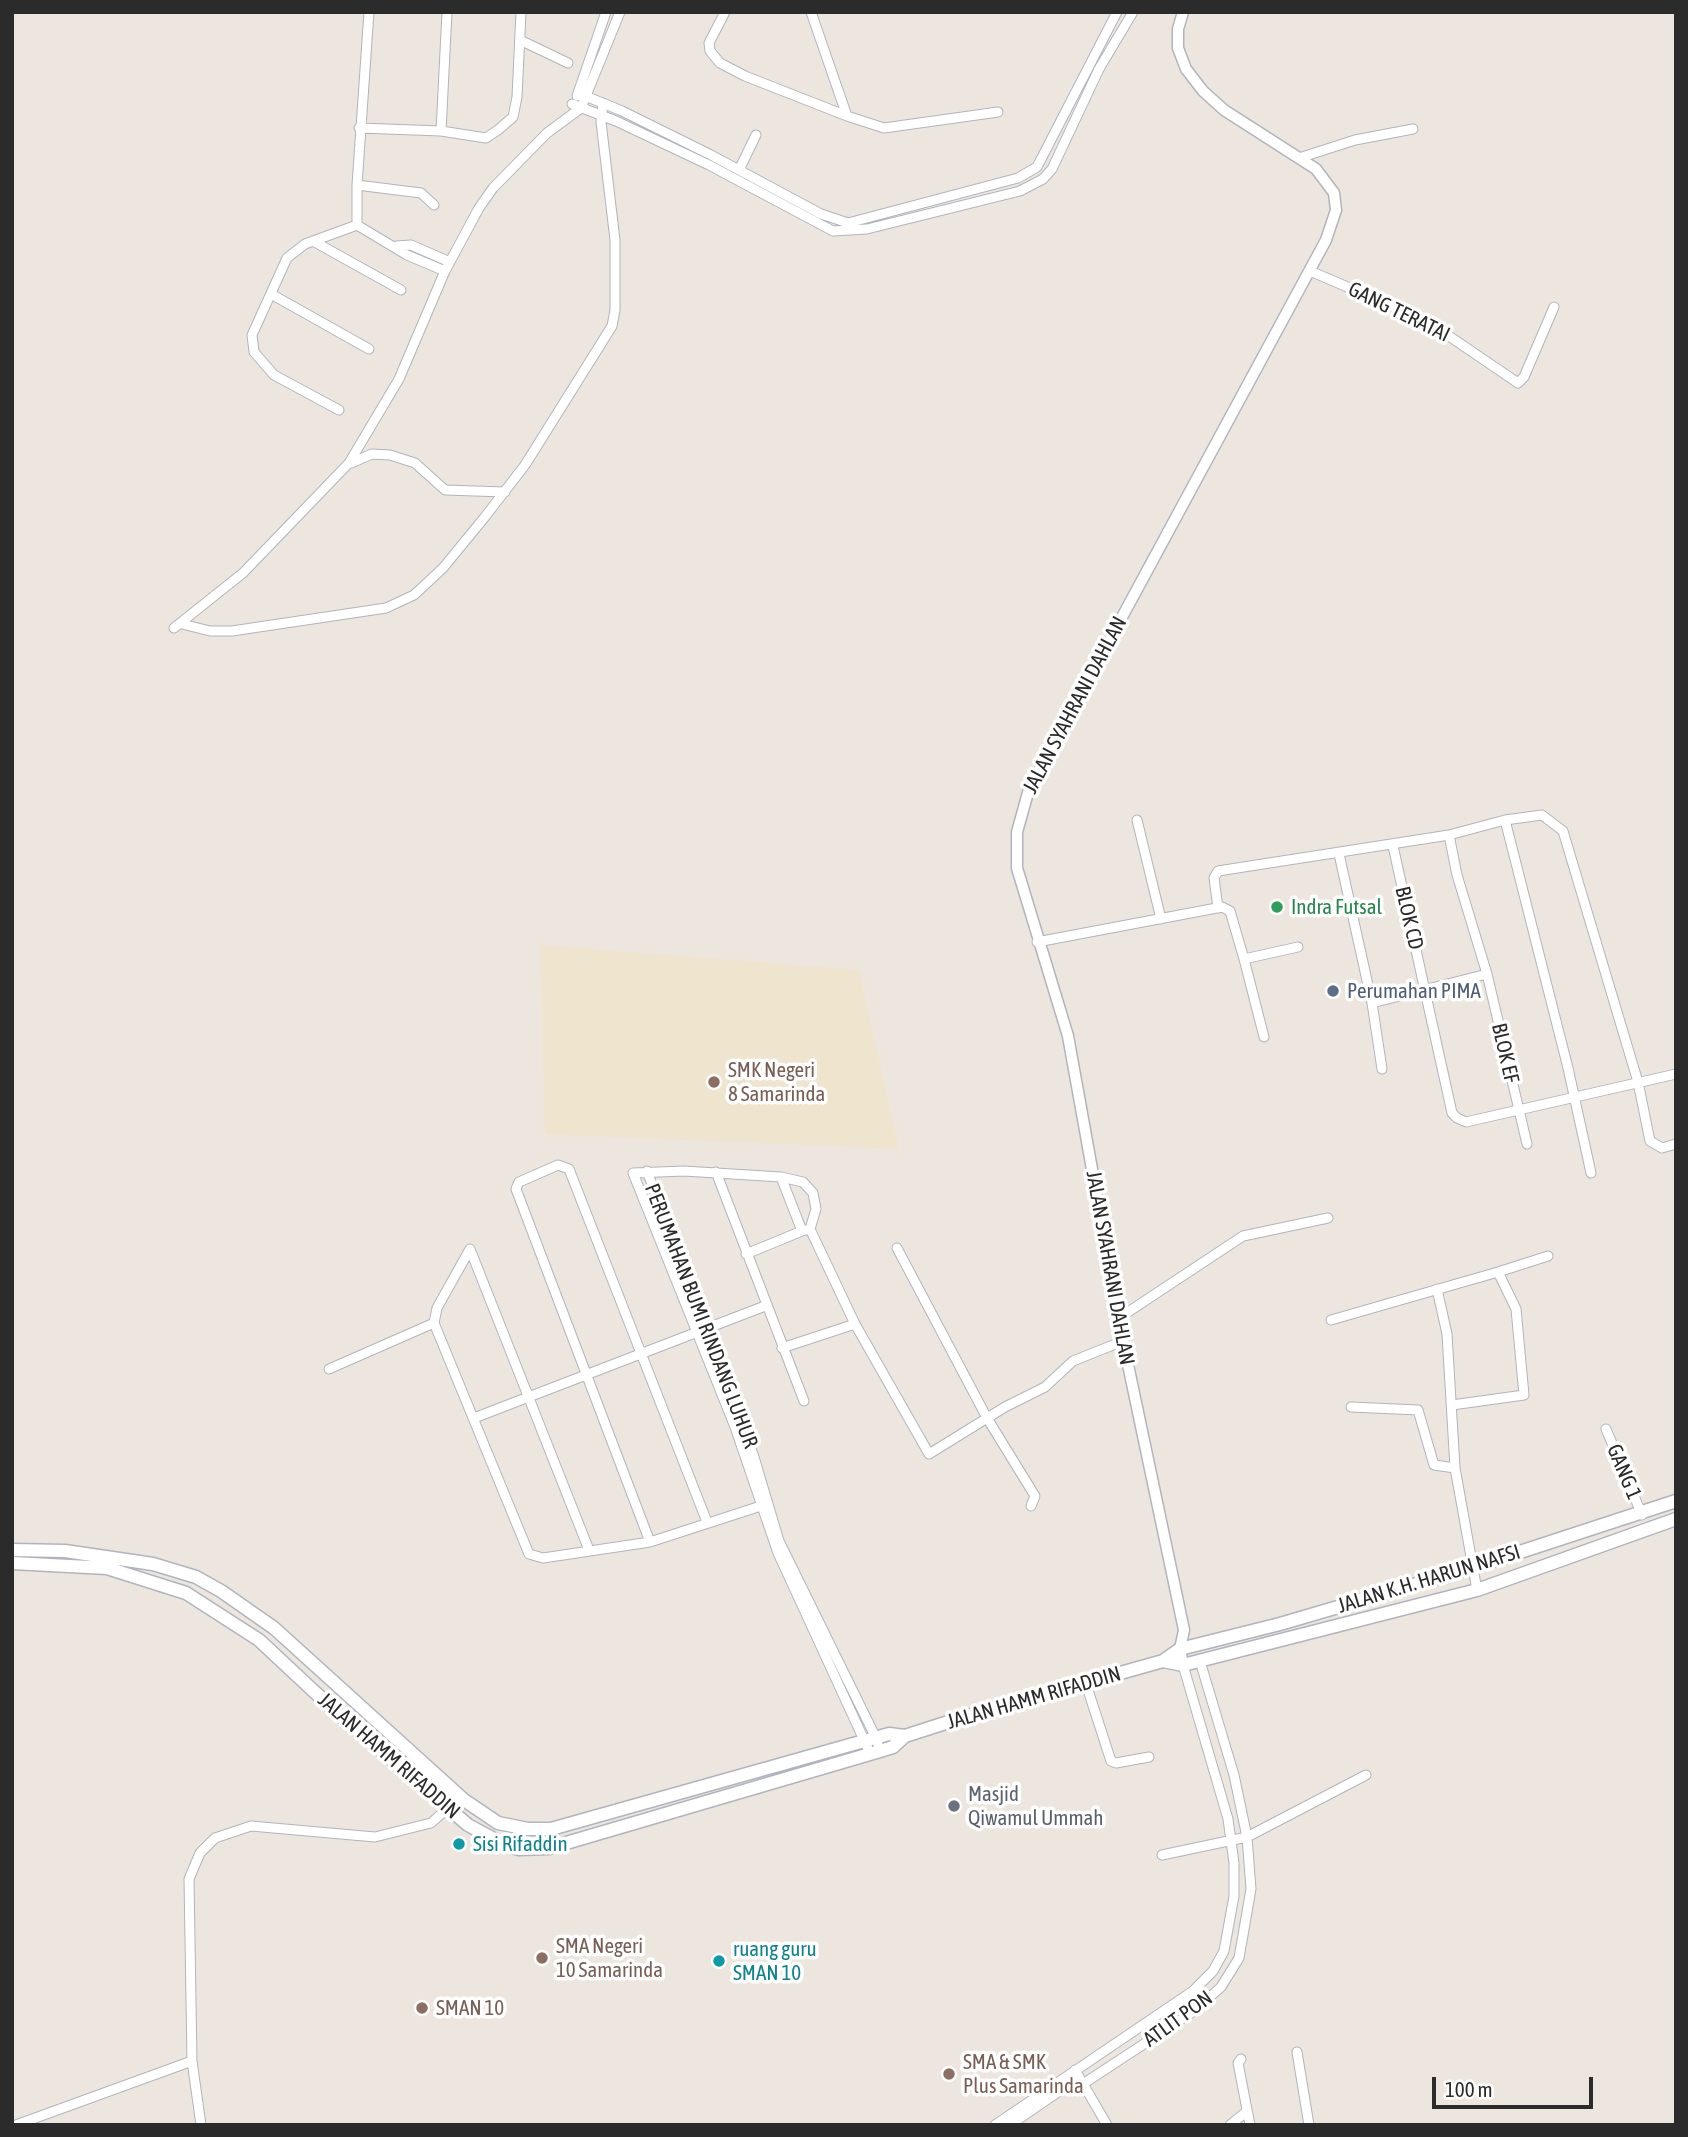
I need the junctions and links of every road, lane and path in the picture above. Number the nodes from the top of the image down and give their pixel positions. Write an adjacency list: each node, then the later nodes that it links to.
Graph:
1 (369, 12): 19 (street)
2 (447, 12): 21 (street)
3 (521, 12): 11 (street)
4 (606, 12): 13 (street)
5 (620, 12): 13 (street)
6 (725, 12): 18 (street)
7 (811, 12): 18 (street)
8 (1117, 12): 24 (street)
9 (1133, 12): 17 (street)
10 (1183, 12): 23 (street, JALAN SYAHRANI DAHLAN)
11 (522, 41): 12 (street); 21 (street)
12 (568, 63)
13 (583, 96): 14 (street); 15 (street)
14 (603, 103): 17 (street); 24 (street)
15 (577, 106): 17 (street); 29 (street)
16 (998, 112): 18 (street)
17 (601, 116): 37 (street)
18 (846, 116)
19 (359, 128): 21 (street); 25 (street)
20 (1413, 130): 23 (street)
21 (441, 131)
22 (756, 135): 24 (street)
23 (1299, 158): 30 (street, JALAN SYAHRANI DAHLAN)
24 (739, 170)
25 (358, 186): 26 (street); 27 (street)
26 (434, 205)
27 (357, 225): 28 (street); 29 (street)
28 (313, 241): 31 (street); 32 (street)
29 (447, 267): 36 (street)
30 (1310, 271): 33 (street, GANG TERATAI); 45 (street, JALAN SYAHRANI DAHLAN)
31 (401, 290)
32 (271, 295): 34 (street); 35 (street)
33 (1554, 307)
34 (369, 349)
35 (339, 410)
36 (349, 463): 37 (street); 37 (street)
37 (505, 492)
38 (1137, 820): 44 (street)
39 (1505, 820): 40 (street); 54 (street); 55 (street)
40 (1449, 835): 41 (street); 48 (street, BLOK EF)
41 (1393, 846): 42 (street); 49 (street, BLOK CD)
42 (1339, 854): 43 (street); 50 (street)
43 (1218, 908): 44 (street); 47 (street)
44 (1161, 919): 45 (street)
45 (1037, 942): 71 (street, JALAN SYAHRANI DAHLAN)
46 (1298, 947): 47 (street)
47 (1244, 959): 51 (street)
48 (1487, 974): 49 (street); 56 (street, BLOK EF)
49 (1425, 988): 50 (street); 56 (street, BLOK CD)
50 (1372, 1003): 52 (street)
51 (1264, 1037)
52 (1382, 1069)
53 (1676, 1074): 54 (street)
54 (1638, 1082): 55 (street); 58 (street)
55 (1574, 1097): 56 (street); 61 (street)
56 (1518, 1109): 57 (street, BLOK EF)
57 (1527, 1144)
58 (1676, 1144)
59 (647, 1171): 60 (street, PERUMAHAN BUMI RINDANG LUHUR); 75 (street, PERUMAHAN BUMI RINDANG LUHUR); 75 (street)
60 (716, 1172): 62 (street, PERUMAHAN BUMI RINDANG LUHUR); 66 (street)
61 (1591, 1173)
62 (781, 1177): 64 (street); 64 (street)
63 (1328, 1217): 71 (street)
64 (806, 1230): 66 (street); 74 (street)
65 (897, 1248): 86 (street)
66 (746, 1254): 70 (street)
67 (1548, 1256): 68 (street)
68 (1498, 1272): 69 (street); 83 (street)
69 (1437, 1289): 72 (street); 83 (street)
70 (765, 1306): 75 (street); 77 (street)
71 (1118, 1318): 76 (street, JALAN SYAHRANI DAHLAN)
72 (1331, 1320)
73 (434, 1323): 79 (street); 81 (street); 85 (street)
74 (855, 1324): 77 (street); 86 (street)
75 (700, 1330): 78 (street); 90 (street, PERUMAHAN BUMI RINDANG LUHUR)
76 (1119, 1342): 86 (street); 101 (street, JALAN SYAHRANI DAHLAN)
77 (782, 1348): 82 (street)
78 (642, 1353): 80 (street); 80 (street); 94 (street)
79 (329, 1369)
80 (587, 1375): 81 (street); 95 (street)
81 (528, 1397): 85 (street); 97 (street)
82 (804, 1401)
83 (1452, 1405): 88 (street)
84 (1351, 1407): 88 (street)
85 (474, 1418): 97 (street)
86 (987, 1418): 91 (street)
87 (1606, 1429): 92 (street, GANG 1)
88 (1455, 1468): 99 (street)
89 (1676, 1501): 92 (main road, JALAN K.H. HARUN NAFSI)
90 (764, 1506): 94 (street); 110 (street, PERUMAHAN BUMI RINDANG LUHUR)
91 (1031, 1506)
92 (1642, 1514): 99 (main road, JALAN K.H. HARUN NAFSI)
93 (1676, 1519): 100 (main road, JALAN K.H. HARUN NAFSI)
94 (707, 1522): 95 (street)
95 (650, 1542): 97 (street)
96 (12, 1550): 104 (main road, JALAN HAMM RIFADDIN)
97 (589, 1550)
98 (12, 1563): 108 (main road, JALAN HAMM RIFADDIN)
99 (1471, 1568): 100 (street); 102 (main road, JALAN K.H. HARUN NAFSI)
100 (1477, 1590): 106 (main road, JALAN K.H. HARUN NAFSI)
101 (1184, 1630): 102 (street, JALAN SYAHRANI DAHLAN); 103 (street, JALAN SYAHRANI DAHLAN)
102 (1195, 1645): 103 (main road, JALAN K.H. HARUN NAFSI); 106 (street, ATLIT PON)
103 (1180, 1649): 105 (main road, JALAN HAMM RIFADDIN); 107 (street, ATLIT PON)
104 (307, 1657): 108 (main road); 110 (main road, JALAN HAMM RIFADDIN)
105 (1163, 1661): 107 (main road, JALAN HAMM RIFADDIN); 109 (main road, JALAN HAMM RIFADDIN)
106 (1200, 1661): 107 (main road, JALAN K.H. HARUN NAFSI); 114 (street, ATLIT PON)
107 (1183, 1665): 115 (street, ATLIT PON)
108 (294, 1671): 113 (main road, JALAN HAMM RIFADDIN)
109 (1086, 1684): 110 (main road, JALAN HAMM RIFADDIN); 111 (street)
110 (873, 1746): 113 (main road, JALAN HAMM RIFADDIN)
111 (1149, 1758)
112 (1366, 1775): 114 (street)
113 (448, 1808): 119 (street)
114 (1247, 1837): 115 (street); 121 (street, ATLIT PON)
115 (1231, 1842): 116 (street); 120 (street, ATLIT PON)
116 (1162, 1854)
117 (1297, 2052): 130 (street)
118 (1241, 2059): 122 (street)
119 (192, 2061): 123 (street); 124 (street)
120 (1075, 2070): 121 (street); 125 (street, ATLIT PON)
121 (1083, 2084): 126 (street, ATLIT PON); 127 (street)
122 (1246, 2112): 128 (street); 129 (street)
123 (16, 2125)
124 (201, 2125)
125 (995, 2125)
126 (1010, 2125)
127 (1107, 2125)
128 (1230, 2125)
129 (1250, 2125)
130 (1309, 2125)

